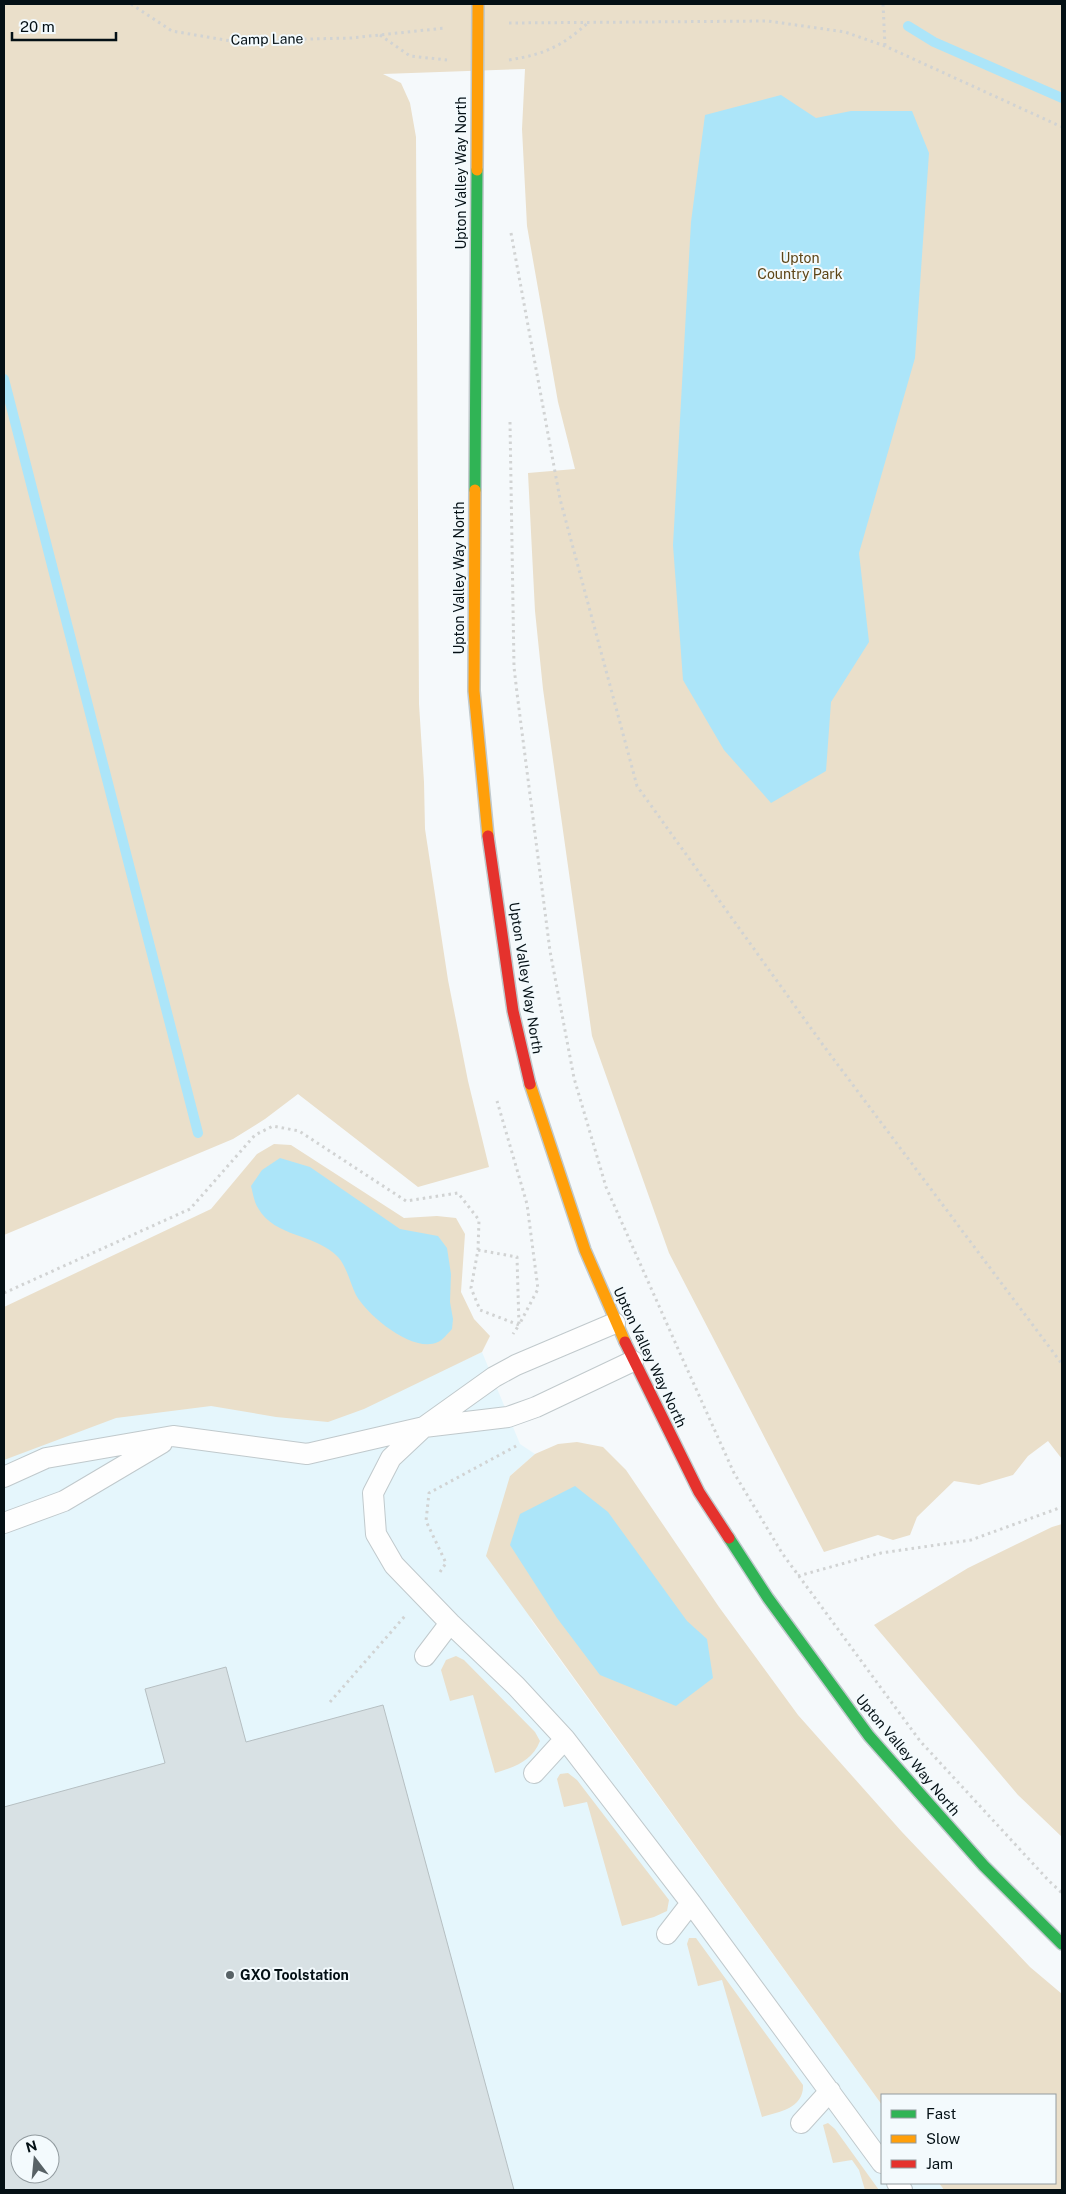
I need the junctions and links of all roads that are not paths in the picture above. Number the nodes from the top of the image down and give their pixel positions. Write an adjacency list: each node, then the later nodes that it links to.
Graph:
1 (478, 4): 2 (street, Upton Valley Way North)
2 (615, 1323): 3 (street, Upton Valley Way North); 4 (lane)
3 (633, 1361): 4 (lane); 14 (street, Upton Valley Way North)
4 (424, 1427): 5 (lane); 8 (lane)
5 (173, 1436): 6 (lane); 7 (lane)
6 (4, 1477)
7 (4, 1523)
8 (450, 1623): 9 (lane); 10 (lane)
9 (425, 1656)
10 (565, 1739): 11 (lane); 12 (lane)
11 (534, 1773)
12 (691, 1903): 13 (lane); 15 (lane)
13 (667, 1934)
14 (1062, 1944)
15 (830, 2091): 16 (lane); 17 (lane)
16 (801, 2123)
17 (881, 2161)

